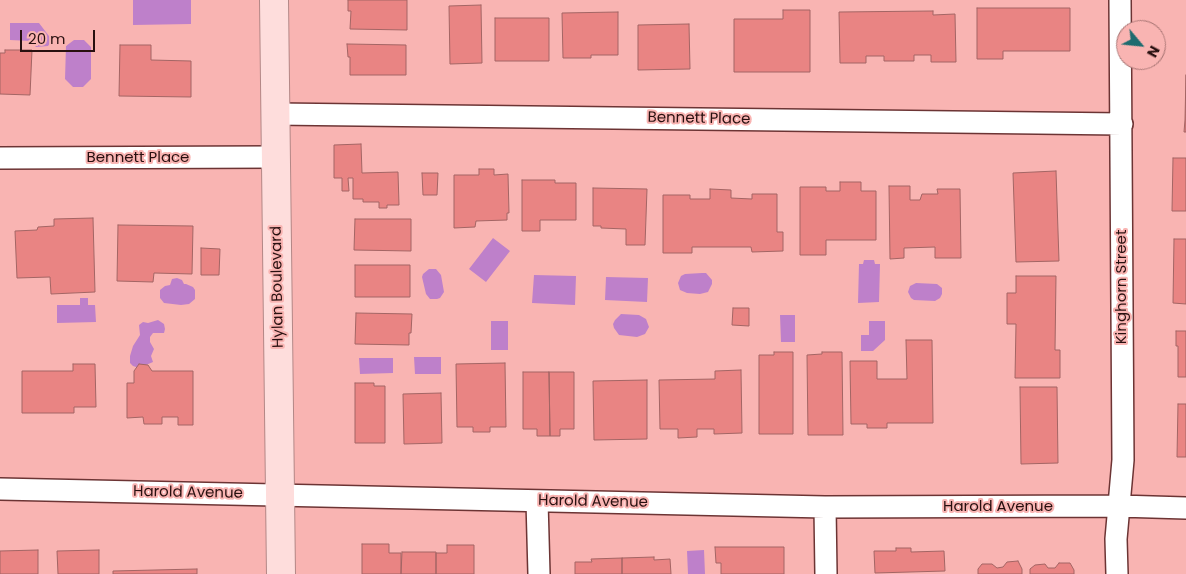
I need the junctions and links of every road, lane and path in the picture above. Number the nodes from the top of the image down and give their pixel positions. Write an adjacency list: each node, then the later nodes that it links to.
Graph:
1 (274, 0): 3 (main road, Hylan Boulevard)
2 (1120, 0): 4 (street, Kinghorn Street)
3 (275, 114): 4 (street, Bennett Place); 5 (main road, Hylan Boulevard)
4 (1122, 124): 10 (street, Kinghorn Street)
5 (276, 157): 6 (street, Bennett Place); 8 (main road, Hylan Boulevard)
6 (0, 158)
7 (0, 489): 8 (street, Harold Avenue)
8 (280, 495): 9 (street, Harold Avenue); 13 (main road, Hylan Boulevard)
9 (537, 501): 11 (street, Harold Avenue); 14 (street)
10 (1119, 506): 11 (street, Harold Avenue); 12 (street, Harold Avenue); 16 (street, Kinghorn Street)
11 (825, 507): 15 (street)
12 (1186, 508)
13 (281, 574)
14 (539, 574)
15 (826, 574)
16 (1117, 574)

